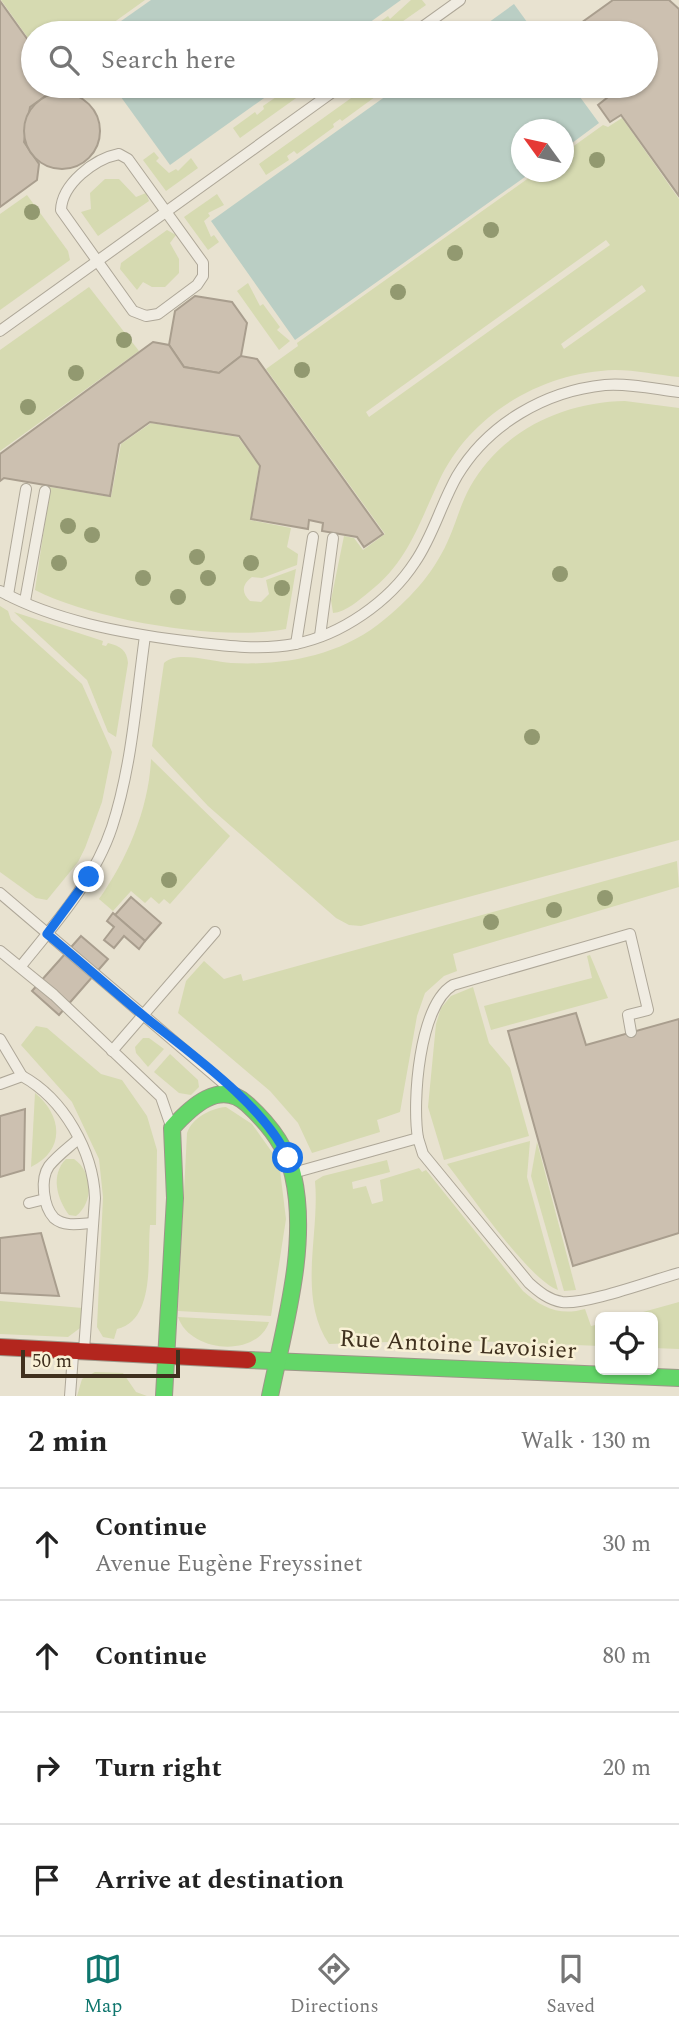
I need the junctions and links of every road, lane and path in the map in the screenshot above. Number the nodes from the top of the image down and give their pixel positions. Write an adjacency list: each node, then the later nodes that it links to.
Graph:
1 (460, 0): 2 (lane)
2 (431, 21)
3 (324, 98): 4 (lane)
4 (167, 211): 5 (lane); 5 (lane); 5 (lane)
5 (97, 260): 6 (lane)
6 (0, 331)
7 (679, 392): 15 (lane)
8 (26, 489): 12 (lane)
9 (45, 491): 13 (lane)
10 (313, 537): 16 (lane)
11 (333, 537): 15 (lane)
12 (4, 593): 13 (lane)
13 (25, 601): 14 (lane)
14 (145, 636): 16 (lane); 19 (lane)
15 (320, 636): 16 (lane)
16 (296, 644)
17 (0, 893): 19 (lane)
18 (215, 932): 22 (lane)
19 (47, 934): 21 (lane); 22 (lane)
20 (0, 951): 21 (lane)
21 (20, 966): 25 (lane)
22 (144, 1016): 25 (lane); 28 (lane)
23 (631, 1032): 30 (lane)
24 (0, 1039): 26 (lane)
25 (112, 1051): 29 (lane)
26 (22, 1076): 27 (lane); 31 (lane)
27 (0, 1084)
28 (238, 1096): 29 (street); 32 (street)
29 (172, 1128): 39 (street)
30 (418, 1138): 32 (lane); 36 (lane)
31 (77, 1140): 33 (lane); 35 (lane)
32 (293, 1173): 40 (street)
33 (46, 1199): 34 (lane); 35 (lane)
34 (29, 1203)
35 (91, 1223): 38 (lane)
36 (679, 1273)
37 (0, 1347): 38 (street, Rue Antoine Lavoisier)
38 (79, 1350): 39 (street, Rue Antoine Lavoisier); 42 (lane)
39 (166, 1354): 40 (street, Rue Antoine Lavoisier); 43 (street)
40 (277, 1362): 41 (street, Rue Antoine Lavoisier); 44 (street)
41 (679, 1378)
42 (70, 1396)
43 (164, 1396)
44 (270, 1396)

